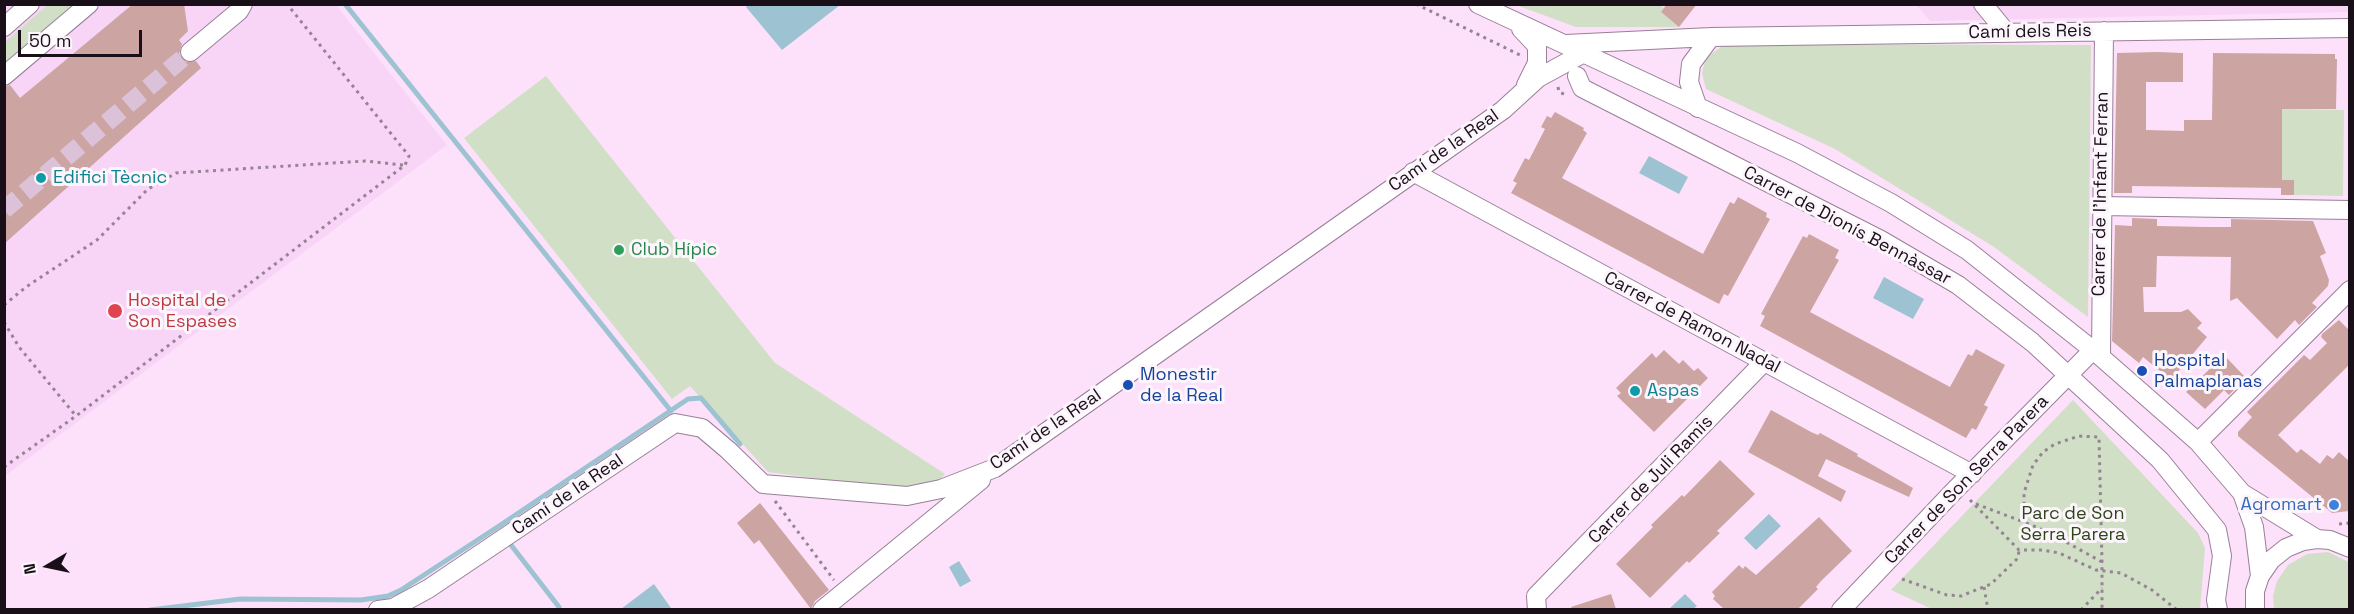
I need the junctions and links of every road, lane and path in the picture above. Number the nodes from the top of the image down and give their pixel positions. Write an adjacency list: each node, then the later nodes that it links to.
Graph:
1 (30, 4): 8 (street)
2 (89, 4): 16 (street)
3 (243, 4): 14 (street)
4 (287, 4): 21 (path)
5 (1478, 4): 7 (street, Camí dels Reis)
6 (1983, 4): 11 (street)
7 (1515, 22): 13 (street, Camí dels Reis); 19 (street)
8 (4, 27)
9 (2349, 28): 10 (street, Camí dels Reis)
10 (2104, 31): 11 (street, Camí dels Reis); 23 (street, Carrer de l'Infant Ferran)
11 (2006, 32): 12 (street, Camí dels Reis)
12 (1711, 37): 13 (street, Camí dels Reis); 20 (street)
13 (1560, 44): 15 (street, Camí dels Reis)
14 (190, 52)
15 (1582, 54): 18 (street, Camí dels Reis); 19 (street, Camí de la Real)
16 (4, 76)
17 (1577, 76): 18 (street); 19 (street); 30 (street, Carrer de Dionís Bennàssar)
18 (1639, 81): 20 (street, Camí dels Reis)
19 (1522, 93): 22 (street, Camí de la Real)
20 (1698, 108): 28 (street, Camí dels Reis)
21 (405, 165): 26 (path); 31 (path)
22 (1413, 172): 29 (street, Carrer de Ramon Nadal); 34 (street, Camí de la Real)
23 (2101, 206): 24 (street); 28 (street, Carrer de l'Infant Ferran)
24 (2349, 210)
25 (2349, 290): 32 (street)
26 (4, 305)
27 (4, 322): 31 (path)
28 (2097, 354): 30 (street, Carrer de Son Serra Parera); 32 (street)
29 (1764, 362): 35 (street, Carrer de Ramon Nadal); 50 (street, Carrer de Juli Ramis)
30 (2069, 376): 35 (street, Carrer de Son Serra Parera); 58 (street, Carrer de Dionís Bennàssar)
31 (76, 416): 33 (path)
32 (2198, 442): 37 (street)
33 (4, 467)
34 (995, 468): 36 (street, Camí de la Real); 49 (street)
35 (1971, 474): 53 (street, Carrer de Son Serra Parera)
36 (763, 484): 49 (path); 51 (street, Camí de la Real)
37 (2242, 493): 40 (street); 45 (street)
38 (2024, 522): 42 (path); 43 (path); 43 (path)
39 (2349, 535): 40 (street)
40 (2324, 540): 41 (street); 45 (street)
41 (2349, 548)
42 (2019, 550): 44 (path); 47 (path)
43 (2102, 562): 44 (path)
44 (2102, 571): 48 (path); 57 (path)
45 (2260, 576): 59 (street)
46 (1902, 579): 47 (path)
47 (1984, 587): 54 (path)
48 (2102, 588): 55 (path); 56 (path)
49 (843, 591): 52 (street)
50 (1536, 603)
51 (378, 609)
52 (822, 609)
53 (1841, 609)
54 (1988, 609)
55 (2081, 609)
56 (2102, 609)
57 (2177, 609)
58 (2218, 609)
59 (2255, 609)

